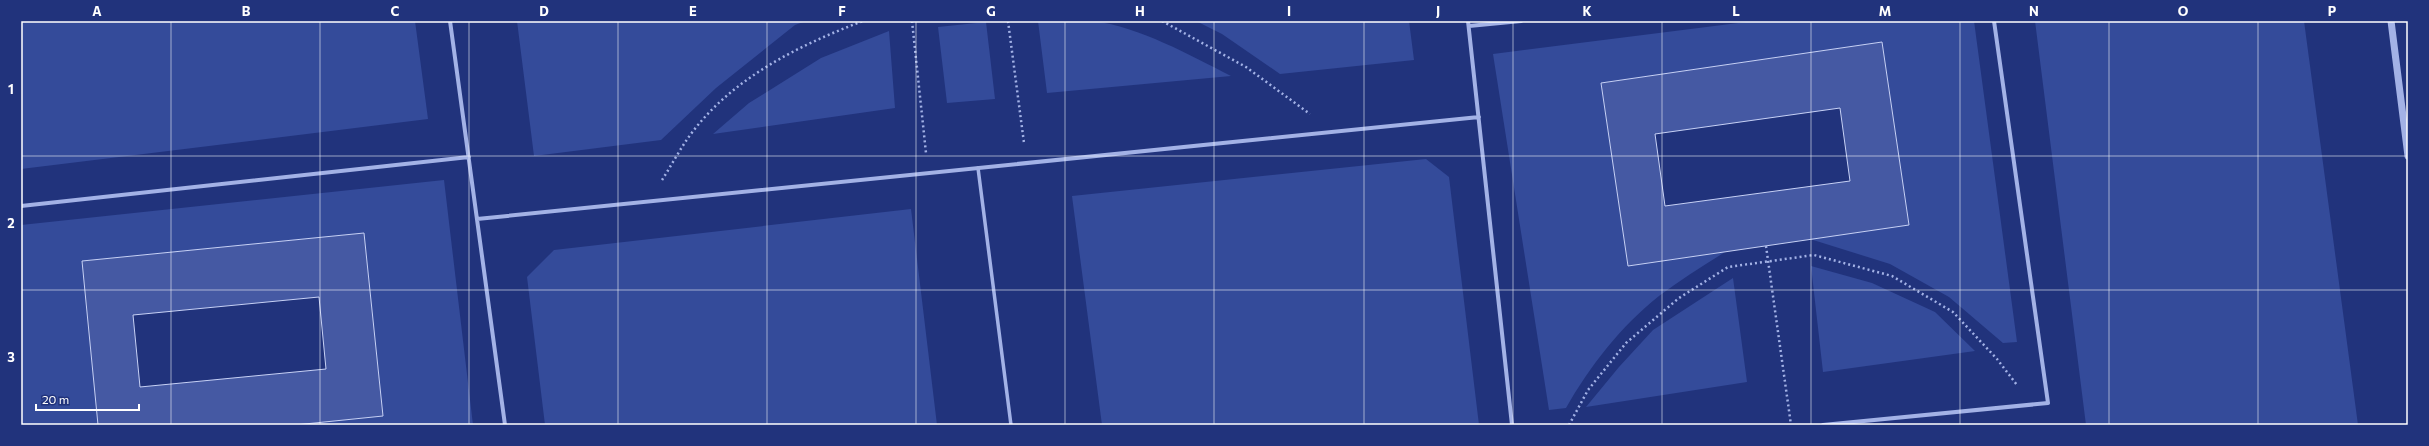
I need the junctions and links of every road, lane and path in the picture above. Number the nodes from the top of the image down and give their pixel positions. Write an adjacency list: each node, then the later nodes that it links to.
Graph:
1 (450, 21): 14 (street)
2 (863, 21): 18 (path)
3 (912, 21): 17 (path)
4 (1008, 21): 15 (path)
5 (1162, 21): 12 (path)
6 (1468, 21): 10 (street)
7 (1521, 21): 10 (street)
8 (1994, 21): 23 (street)
9 (2391, 21): 13 (street)
10 (1469, 26): 11 (street)
11 (1479, 117): 12 (street); 26 (street)
12 (1335, 132): 15 (street)
13 (2408, 156)
14 (469, 157): 19 (street); 20 (street)
15 (1026, 163): 16 (street)
16 (978, 168): 17 (street); 25 (street)
17 (928, 173): 18 (street)
18 (648, 202): 20 (street)
19 (21, 206)
20 (477, 219): 24 (street)
21 (1766, 246): 22 (path)
22 (1768, 262): 23 (path); 27 (path); 28 (path)
23 (2030, 404): 29 (street)
24 (505, 425)
25 (1011, 425)
26 (1512, 425)
27 (1569, 425)
28 (1791, 425)
29 (1823, 425)

